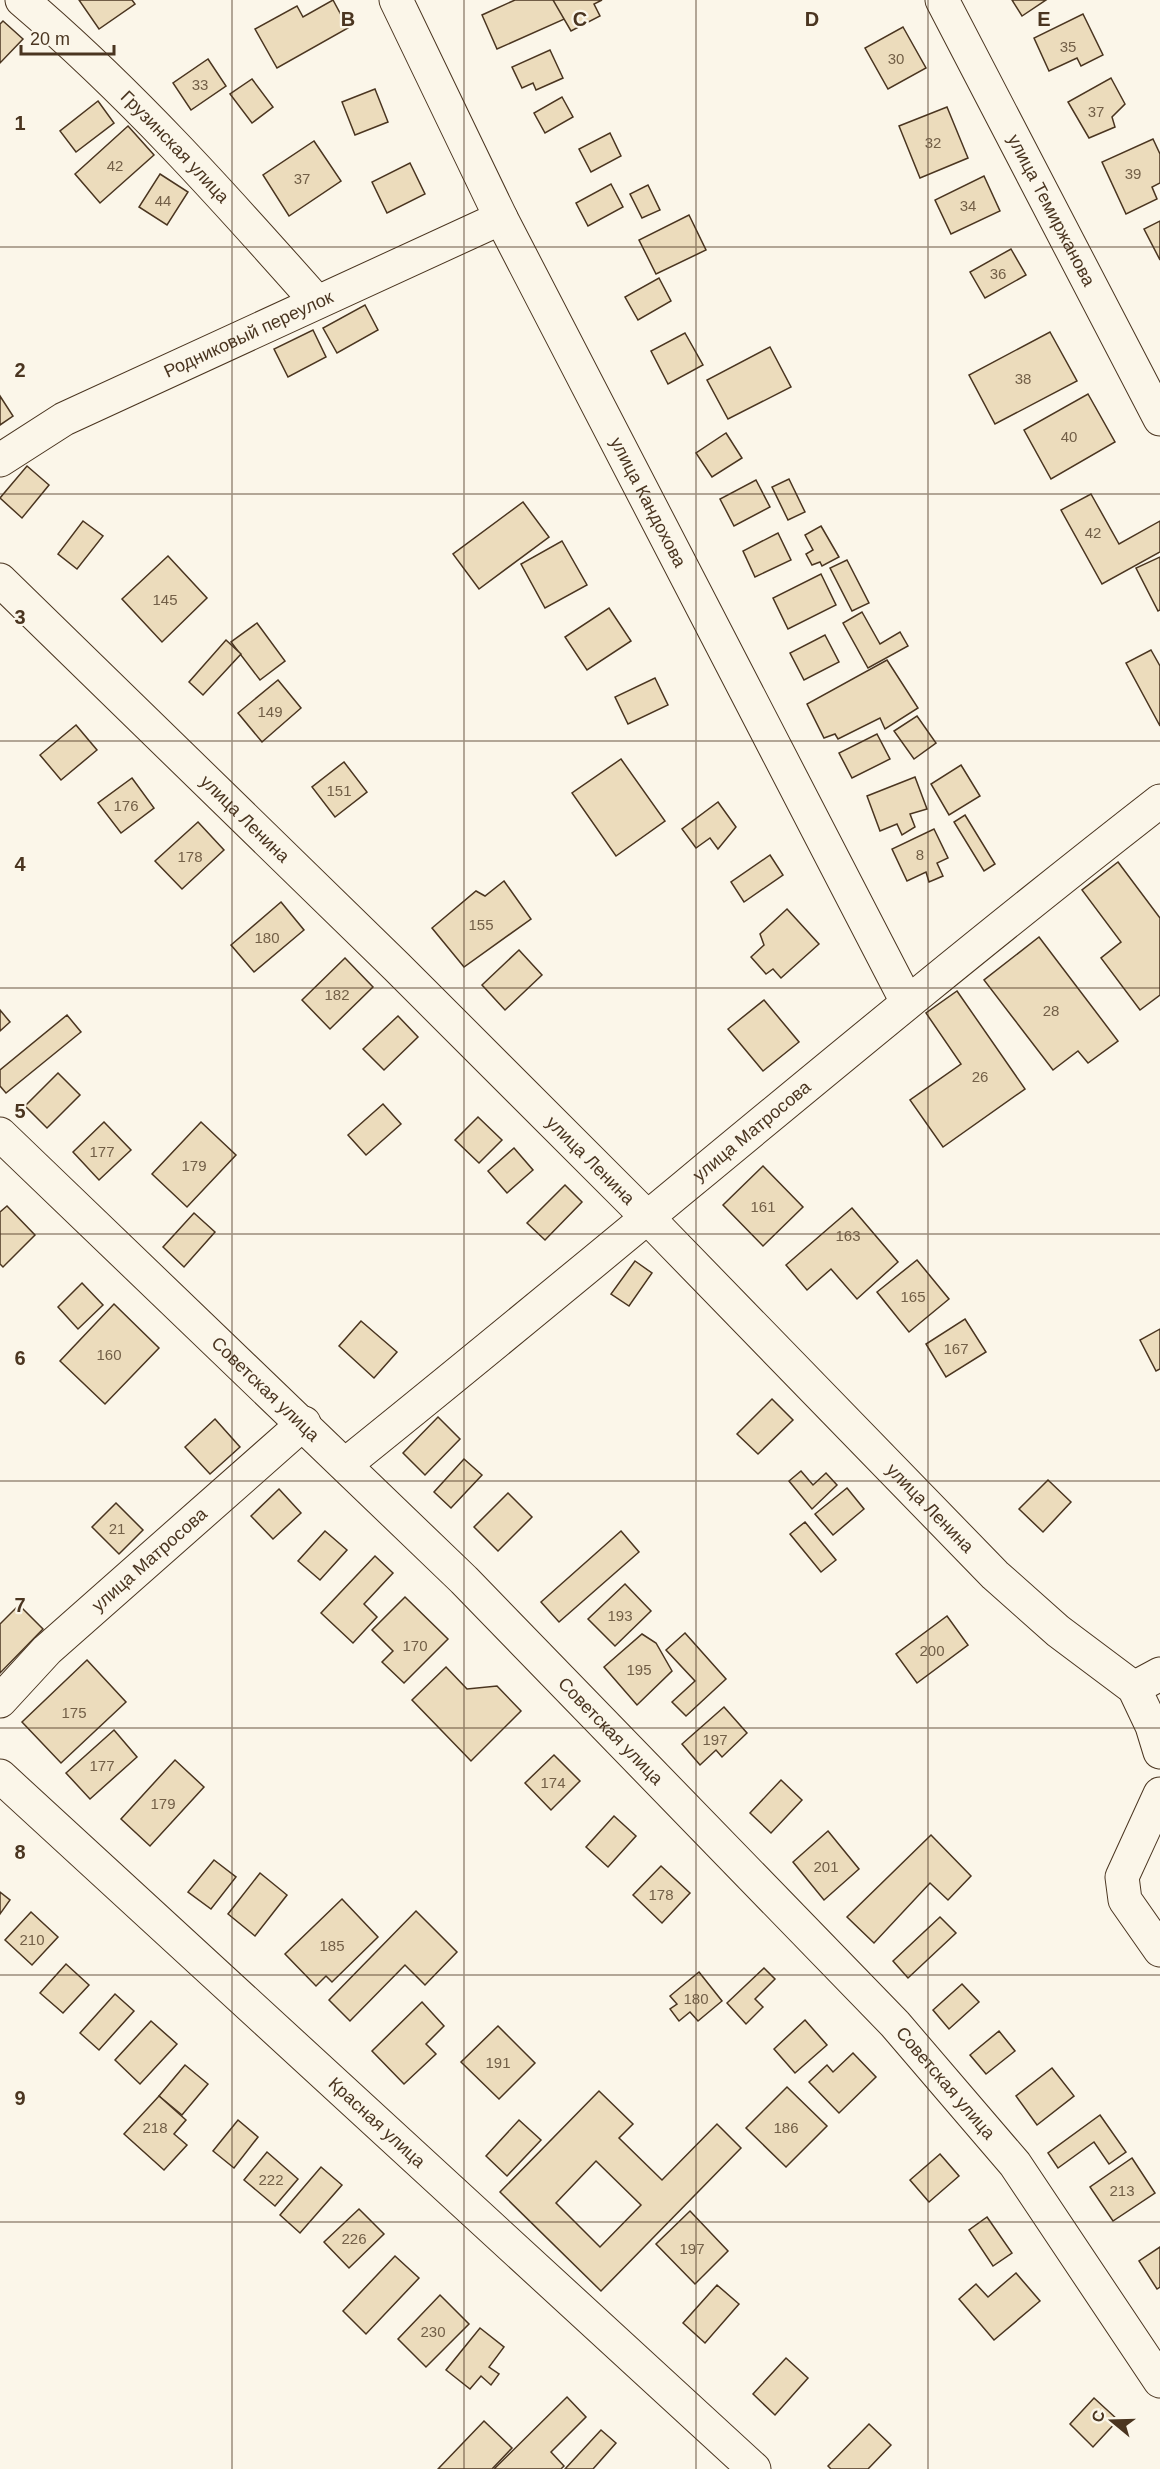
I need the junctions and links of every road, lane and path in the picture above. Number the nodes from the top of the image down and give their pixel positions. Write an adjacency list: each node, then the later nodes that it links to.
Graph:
1 (22, 0): 5 (street, Грузинская улица)
2 (396, 0): 4 (street, улица Кандохова)
3 (942, 0): 6 (street, улица Темиржанова)
4 (501, 218): 5 (street, Родниковый переулок); 10 (street, улица Кандохова)
5 (317, 303): 7 (street, Родниковый переулок)
6 (1160, 419)
7 (0, 460)
8 (0, 580): 12 (street, улица Ленина)
9 (1160, 801): 10 (street, улица Матросова)
10 (907, 1002): 12 (street, улица Матросова)
11 (0, 1134): 13 (street, Советская улица)
12 (648, 1218): 14 (street, улица Матросова); 15 (street, улица Ленина)
13 (304, 1423): 14 (street, Советская улица); 16 (street, улица Матросова)
14 (346, 1464): 21 (street, Советская улица)
15 (1147, 1681): 17 (street, улица Ленина)
16 (0, 1701)
17 (1160, 1752)
18 (0, 1776): 22 (street, Красная улица)
19 (1160, 1794): 20 (street)
20 (1160, 1950)
21 (1160, 2381)
22 (754, 2469)

